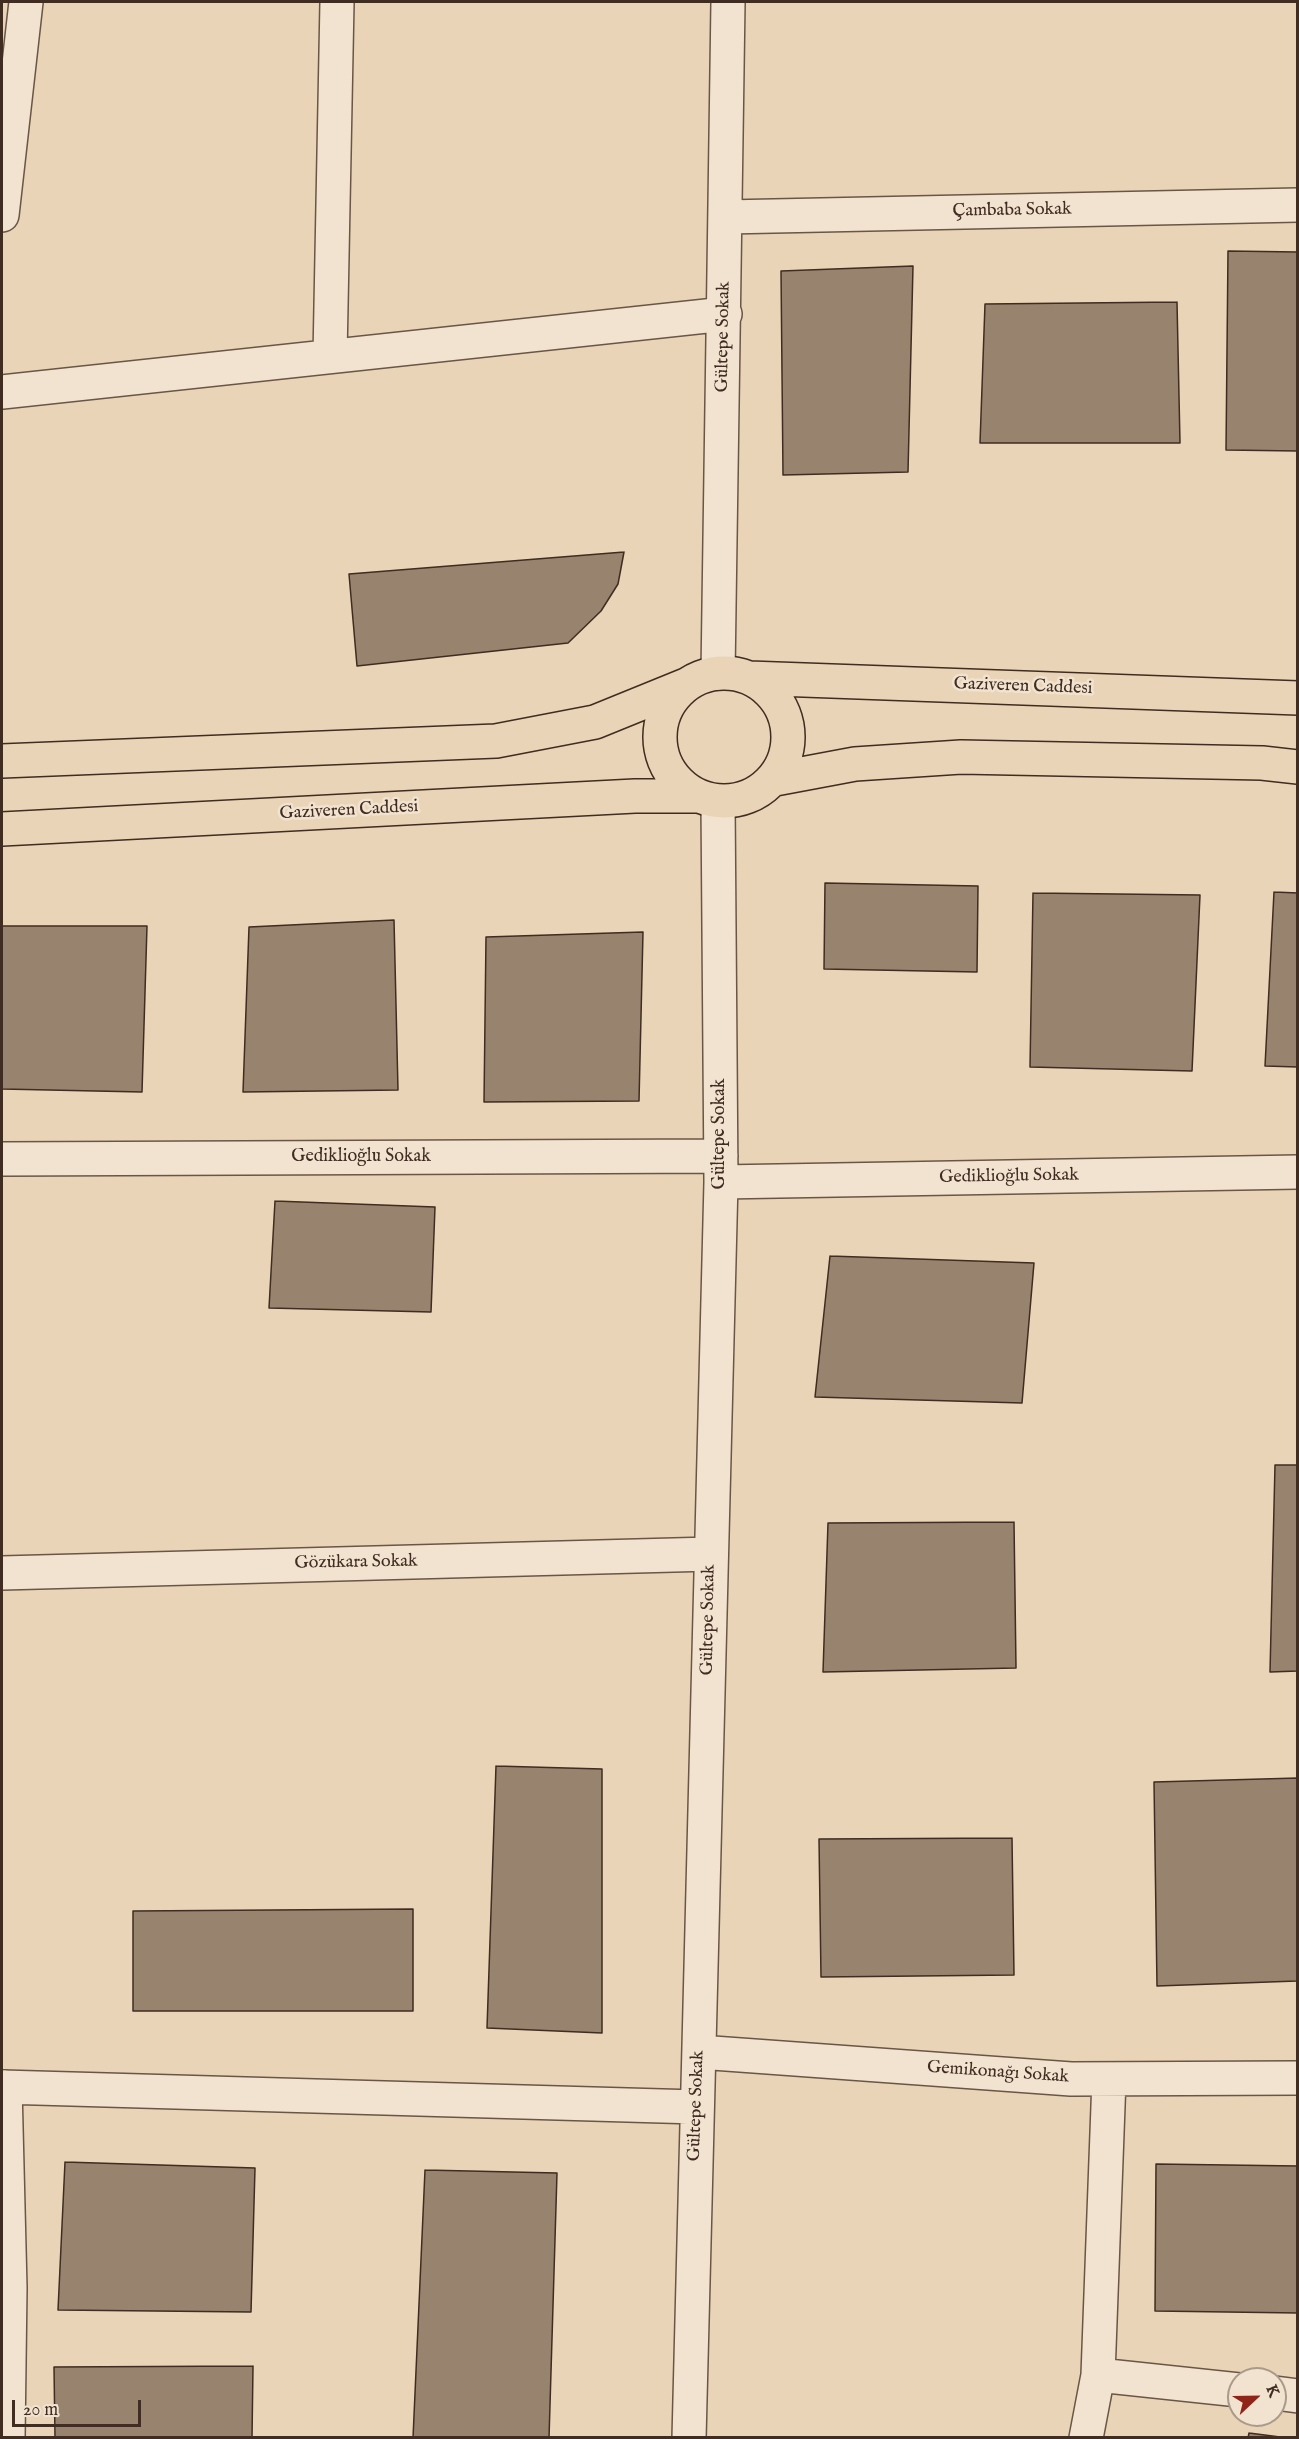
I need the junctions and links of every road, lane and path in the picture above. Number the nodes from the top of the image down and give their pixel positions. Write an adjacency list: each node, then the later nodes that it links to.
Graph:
1 (26, 2): 4 (street)
2 (337, 2): 8 (street)
3 (728, 2): 6 (street, Gültepe Sokak)
4 (3, 195)
5 (1298, 205): 6 (street, Çambaba Sokak)
6 (726, 217): 7 (street, Gültepe Sokak)
7 (725, 314): 8 (street); 10 (street, Gültepe Sokak)
8 (330, 356): 9 (street)
9 (2, 392)
10 (734, 675): 11 (main road); 12 (main road, Gaziveren Caddesi); 15 (main road)
11 (686, 685): 13 (main road); 16 (main road)
12 (1298, 698)
13 (2, 761)
14 (1298, 767): 15 (main road)
15 (775, 779): 16 (main road)
16 (707, 799): 17 (main road, Gaziveren Caddesi); 19 (street, Gültepe Sokak)
17 (2, 829)
18 (2, 1159): 19 (street, Gediklioğlu Sokak)
19 (721, 1169): 20 (street, Gediklioğlu Sokak); 21 (street, Gültepe Sokak)
20 (1298, 1172)
21 (711, 1554): 22 (street, Gözükara Sokak); 23 (street, Gültepe Sokak)
22 (2, 1573)
23 (699, 2052): 25 (street, Gemikonağı Sokak); 27 (street, Gültepe Sokak)
24 (1298, 2078): 25 (street, Gemikonağı Sokak)
25 (1109, 2079): 28 (street)
26 (3, 2087): 27 (street); 30 (street)
27 (697, 2107): 31 (street, Gültepe Sokak)
28 (1098, 2375): 29 (street); 32 (street)
29 (1227, 2389)
30 (8, 2438)
31 (689, 2438)
32 (1086, 2438)

